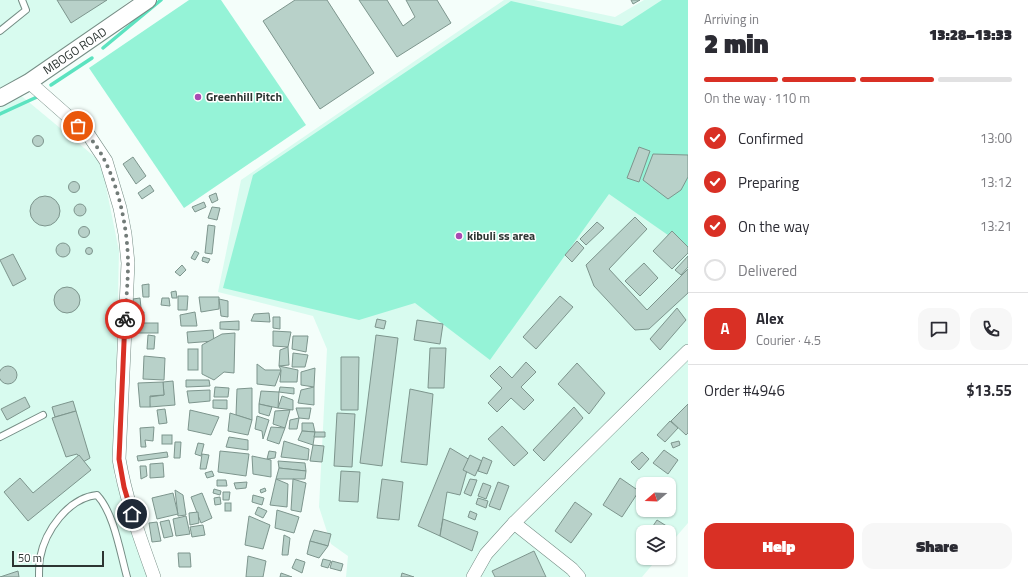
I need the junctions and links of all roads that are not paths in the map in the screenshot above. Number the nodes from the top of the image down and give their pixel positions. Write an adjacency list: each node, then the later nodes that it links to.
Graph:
1 (22, 0): 3 (lane)
2 (148, 0): 4 (street, MBOGO ROAD)
3 (0, 31)
4 (29, 82): 5 (street, MBOGO ROAD); 12 (street)
5 (0, 98)
6 (688, 351): 9 (street)
7 (43, 415): 8 (lane)
8 (0, 437)
9 (514, 523): 13 (street); 14 (street)
10 (39, 577): 11 (lane)
11 (127, 577)
12 (154, 577)
13 (473, 577)
14 (579, 577)

